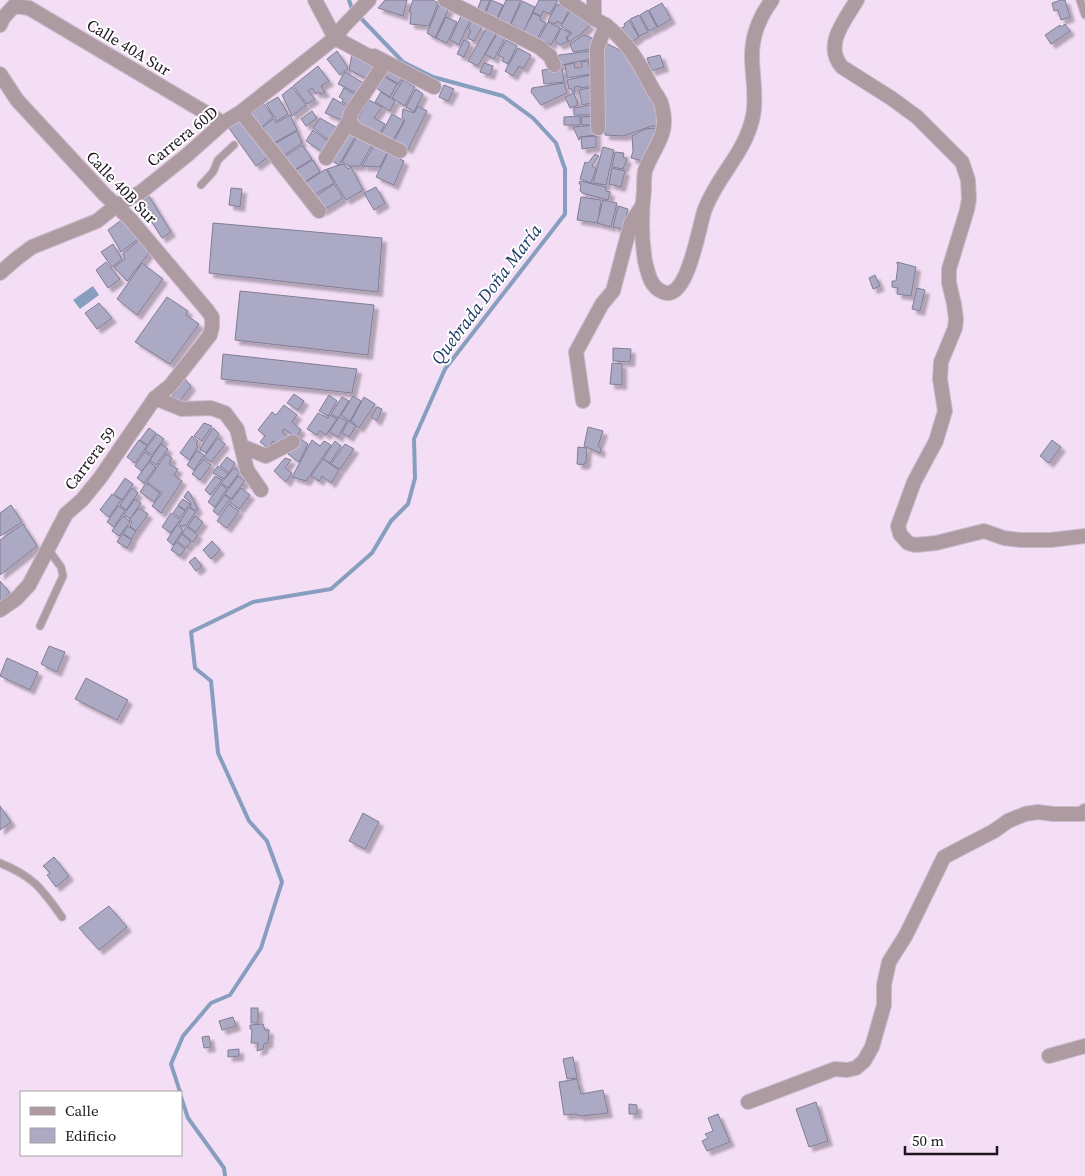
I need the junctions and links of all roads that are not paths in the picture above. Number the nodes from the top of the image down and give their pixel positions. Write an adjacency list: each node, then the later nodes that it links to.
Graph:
1 (315, 0): 12 (street)
2 (370, 0): 12 (street, Carrera 60D)
3 (445, 0): 13 (street)
4 (566, 0): 10 (street)
5 (594, 0): 10 (street)
6 (772, 0): 25 (street)
7 (857, 0): 34 (street)
8 (1080, 0): 9 (lane)
9 (1085, 15)
10 (600, 22): 19 (street); 25 (street)
11 (0, 25): 18 (street, Calle 40A Sur)
12 (338, 34): 15 (street); 16 (street, Carrera 60D); 17 (street)
13 (554, 65)
14 (0, 74): 24 (street, Calle 40B Sur)
15 (434, 87)
16 (241, 112): 18 (street, Carrera 60D); 26 (street)
17 (349, 121): 21 (street); 22 (street)
18 (223, 123): 24 (street, Carrera 60D)
19 (598, 128)
20 (234, 146): 23 (lane)
21 (400, 151)
22 (326, 158)
23 (201, 185)
24 (117, 205): 27 (street, Carrera 60D); 28 (street, Calle 40B Sur)
25 (642, 206): 30 (street)
26 (319, 211)
27 (0, 274)
28 (212, 327): 29 (street, Carrera 59)
29 (155, 398): 32 (street); 35 (street, Carrera 59)
30 (583, 401)
31 (293, 442): 32 (street)
32 (241, 446): 33 (street)
33 (262, 490)
34 (1085, 536)
35 (48, 549): 36 (street, Carrera 59); 37 (lane)
36 (0, 610)
37 (40, 626)
38 (1085, 811): 43 (street)
39 (0, 863): 40 (lane)
40 (62, 917)
41 (1085, 1046): 42 (street)
42 (1048, 1056)
43 (748, 1102)

